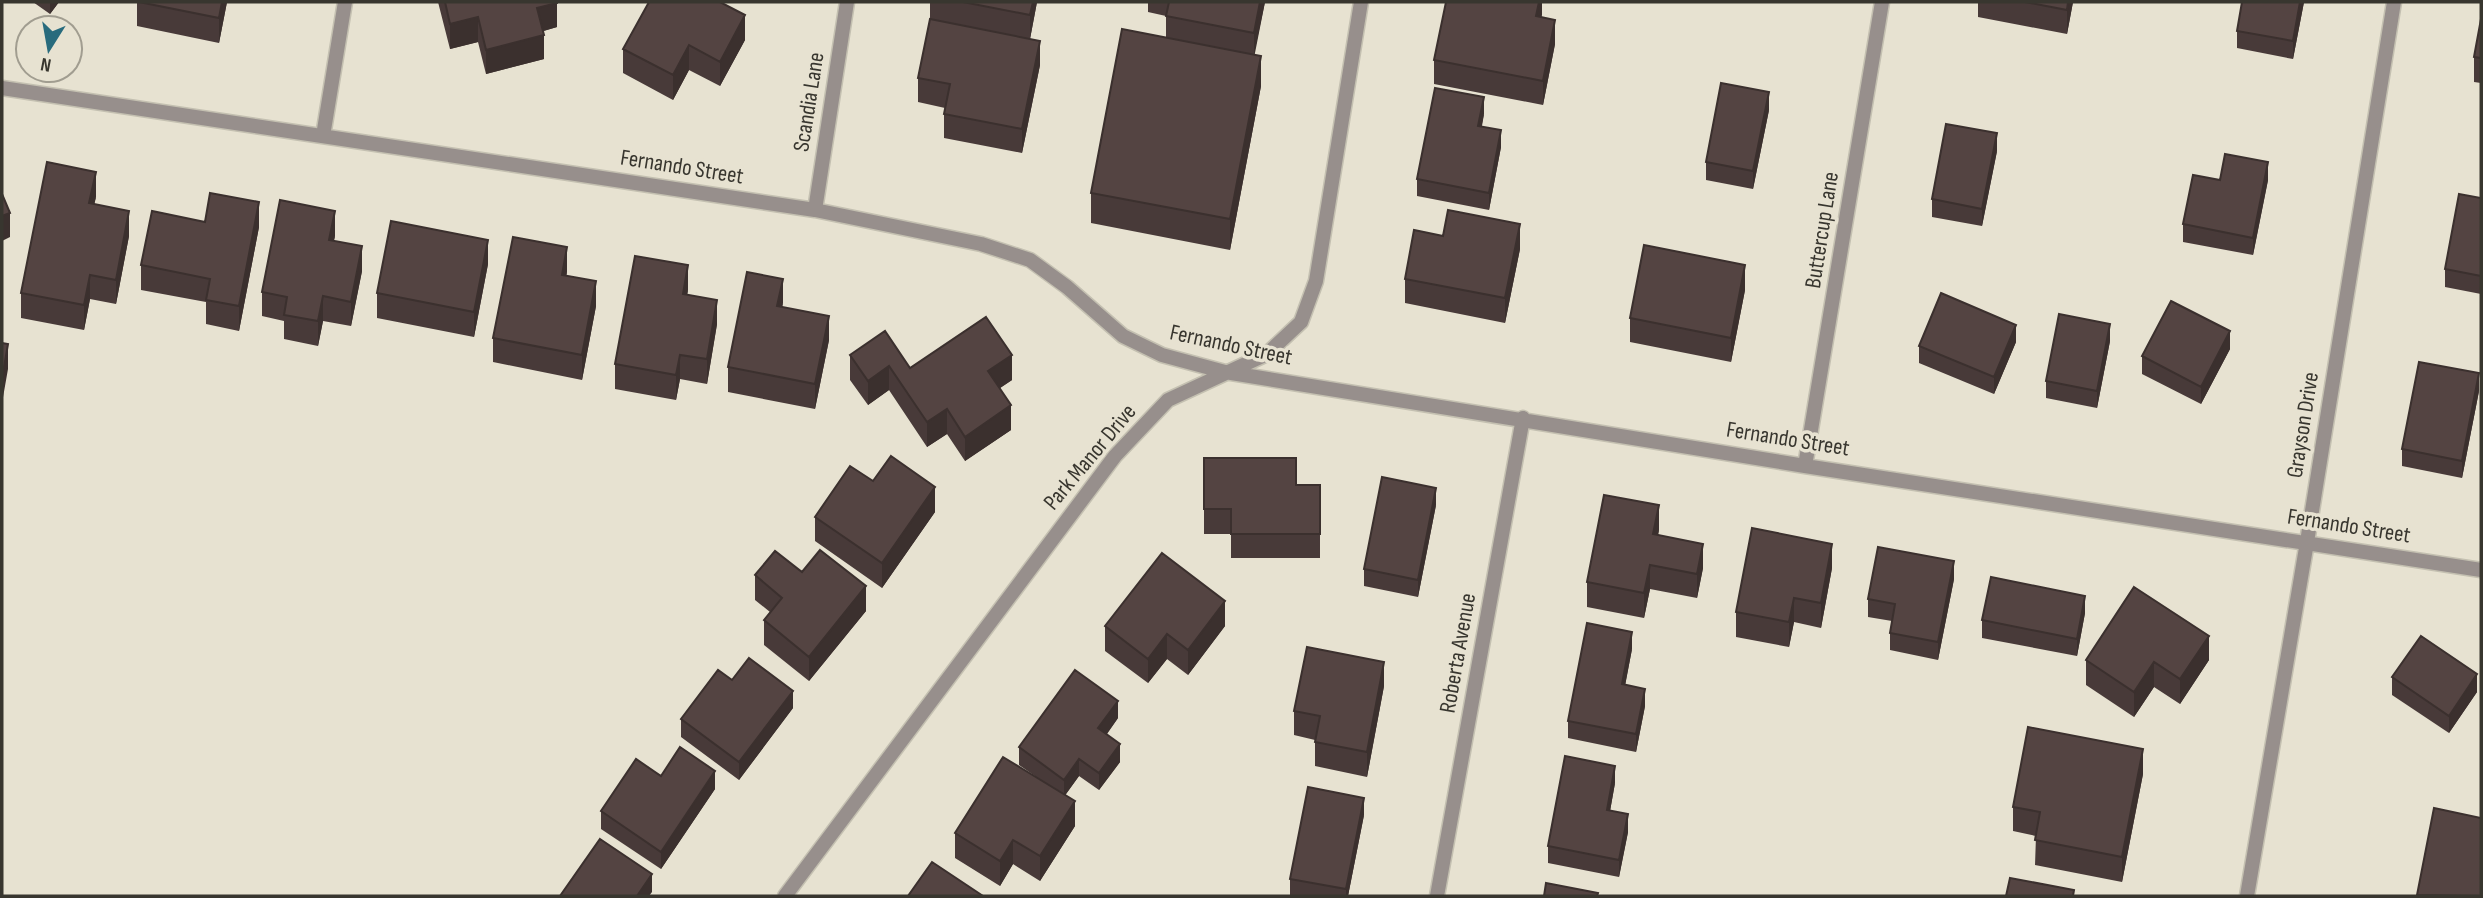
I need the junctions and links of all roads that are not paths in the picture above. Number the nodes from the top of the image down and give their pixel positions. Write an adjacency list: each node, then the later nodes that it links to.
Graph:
1 (345, 2): 7 (street)
2 (847, 2): 8 (street, Scandia Lane)
3 (1361, 2): 9 (street, Park Manor Drive)
4 (1882, 2): 11 (street, Buttercup Lane)
5 (2394, 2): 12 (street, Grayson Drive)
6 (2, 88): 7 (street, Fernando Street)
7 (323, 135): 8 (street, Fernando Street)
8 (815, 210): 9 (street, Fernando Street)
9 (1226, 372): 10 (street, Fernando Street); 14 (street, Park Manor Drive)
10 (1523, 418): 11 (street, Fernando Street); 15 (street, Roberta Avenue)
11 (1805, 466): 12 (street, Fernando Street)
12 (2307, 542): 13 (street, Fernando Street); 16 (street, Grayson Drive)
13 (2481, 570)
14 (785, 896)
15 (1437, 896)
16 (2247, 896)

